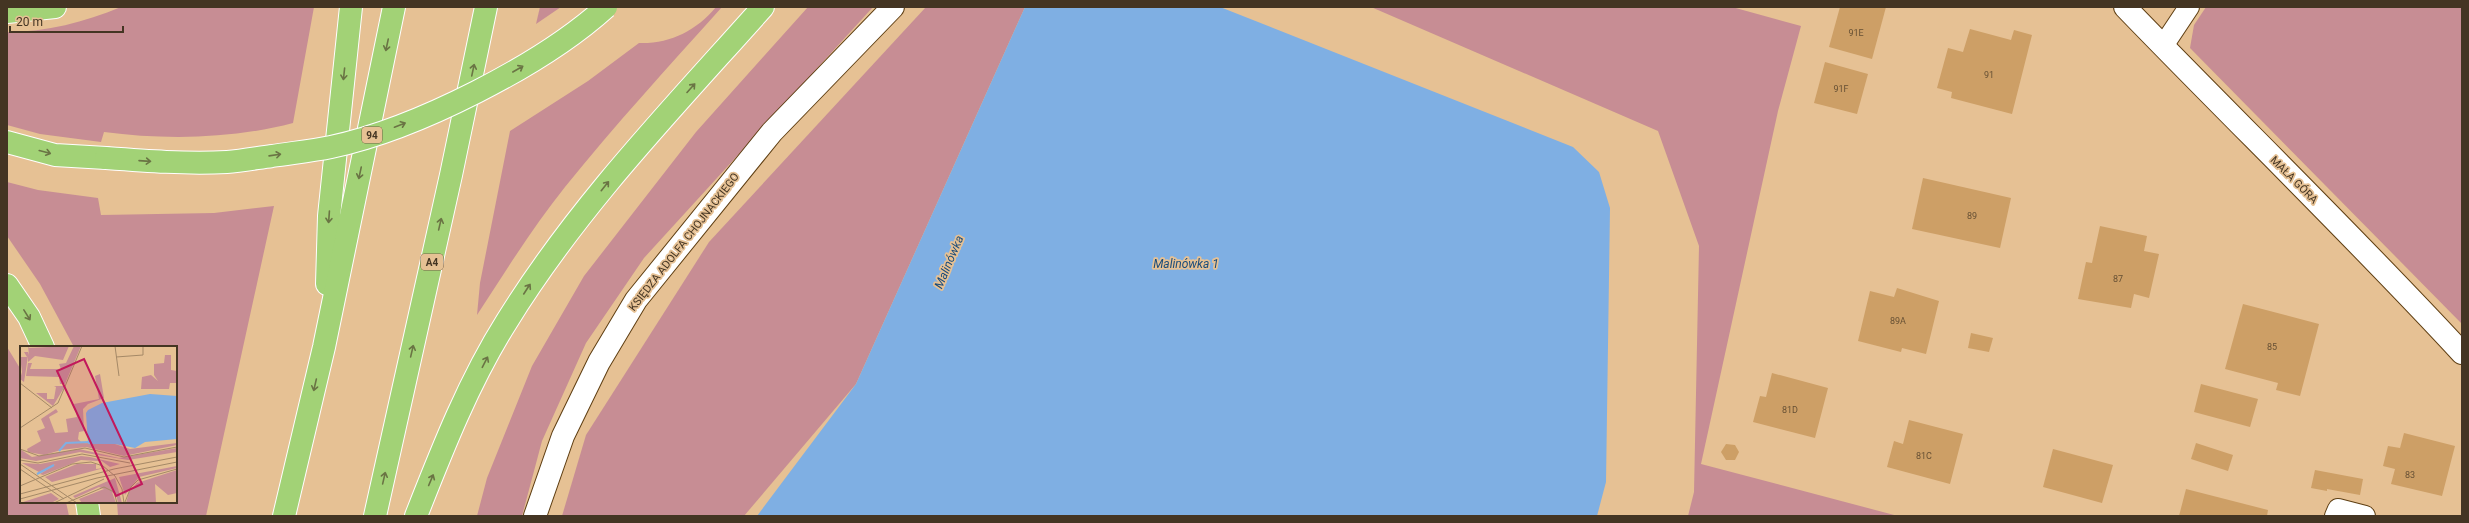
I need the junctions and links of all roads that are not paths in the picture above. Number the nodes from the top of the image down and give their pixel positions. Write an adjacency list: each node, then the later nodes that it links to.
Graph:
1 (55, 7): 10 (highway)
2 (351, 7): 15 (highway, one-way to 15)
3 (394, 7): 15 (highway, one-way to 15)
4 (486, 7): 20 (highway, A4, one-way to 4)
5 (606, 7): 12 (highway, 94, one-way to 5, bridge)
6 (763, 7): 21 (highway, one-way to 6)
7 (893, 7): 22 (street, KSIĘDZA ADOLFA CHOJNACKIEGO)
8 (2125, 7): 11 (street, MAŁA GÓRA)
9 (2189, 7): 11 (lane)
10 (7, 12)
11 (2163, 46): 16 (street, MAŁA GÓRA)
12 (7, 142)
13 (7, 285): 14 (highway, one-way to 14)
14 (43, 346)
15 (324, 347): 19 (highway, one-way to 19)
16 (2462, 353)
17 (88, 503): 18 (highway)
18 (89, 516)
19 (284, 516)
20 (375, 516)
21 (416, 516)
22 (535, 516)
23 (2335, 516): 24 (lane)
24 (2365, 516)

